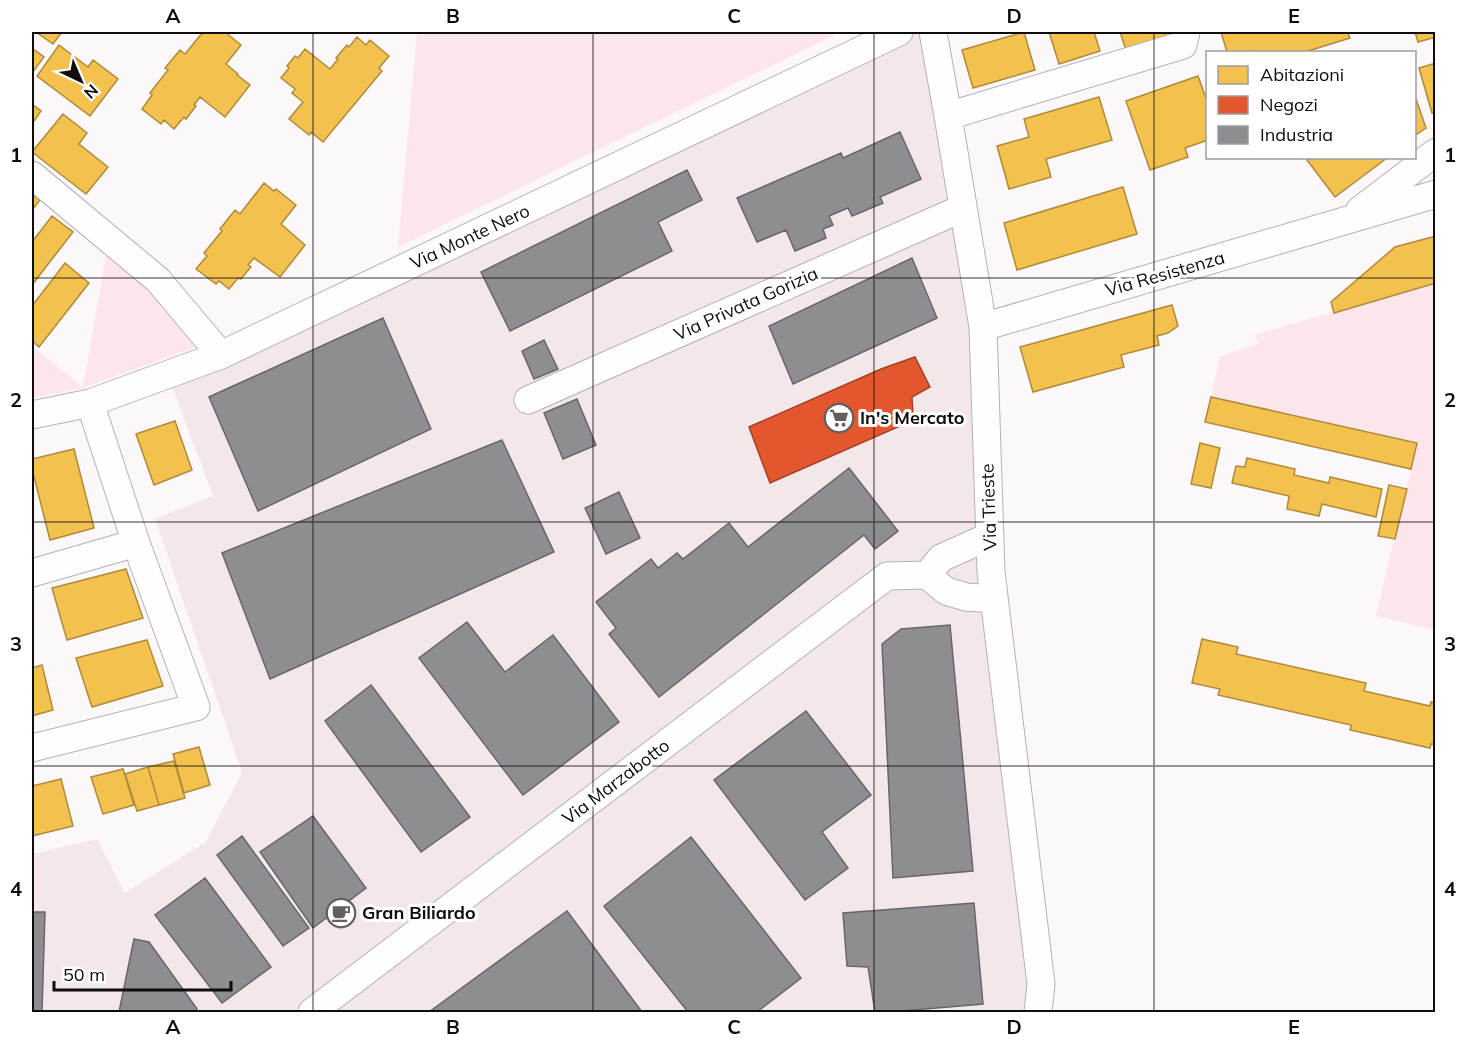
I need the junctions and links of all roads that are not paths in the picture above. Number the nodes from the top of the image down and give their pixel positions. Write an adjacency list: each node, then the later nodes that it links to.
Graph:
1 (899, 32): 11 (street, Via Monte Nero)
2 (933, 32): 4 (street, Via Trieste)
3 (1186, 32): 4 (street)
4 (948, 116): 8 (street, Via Trieste)
5 (1436, 152): 9 (street, Via Resistenza)
6 (32, 175): 11 (street)
7 (1436, 194): 9 (street, Via Resistenza)
8 (963, 208): 10 (street, Via Trieste); 12 (street, Via Privata Gorizia)
9 (1347, 220): 10 (street, Via Resistenza)
10 (982, 327): 15 (street, Via Trieste)
11 (221, 355): 13 (street, Via Monte Nero)
12 (528, 400)
13 (90, 403): 14 (street, Via Monte Nero); 16 (street)
14 (32, 415)
15 (990, 536): 18 (street); 19 (street, Via Trieste)
16 (136, 543): 17 (street); 20 (street)
17 (32, 573)
18 (927, 575): 19 (street); 22 (street, Via Marzabotto)
19 (994, 599): 21 (street, Via Trieste)
20 (32, 748)
21 (1041, 984): 23 (street, Via Trieste); 24 (street, Via Trieste)
22 (312, 1012)
23 (1038, 1012)
24 (1054, 1012)

